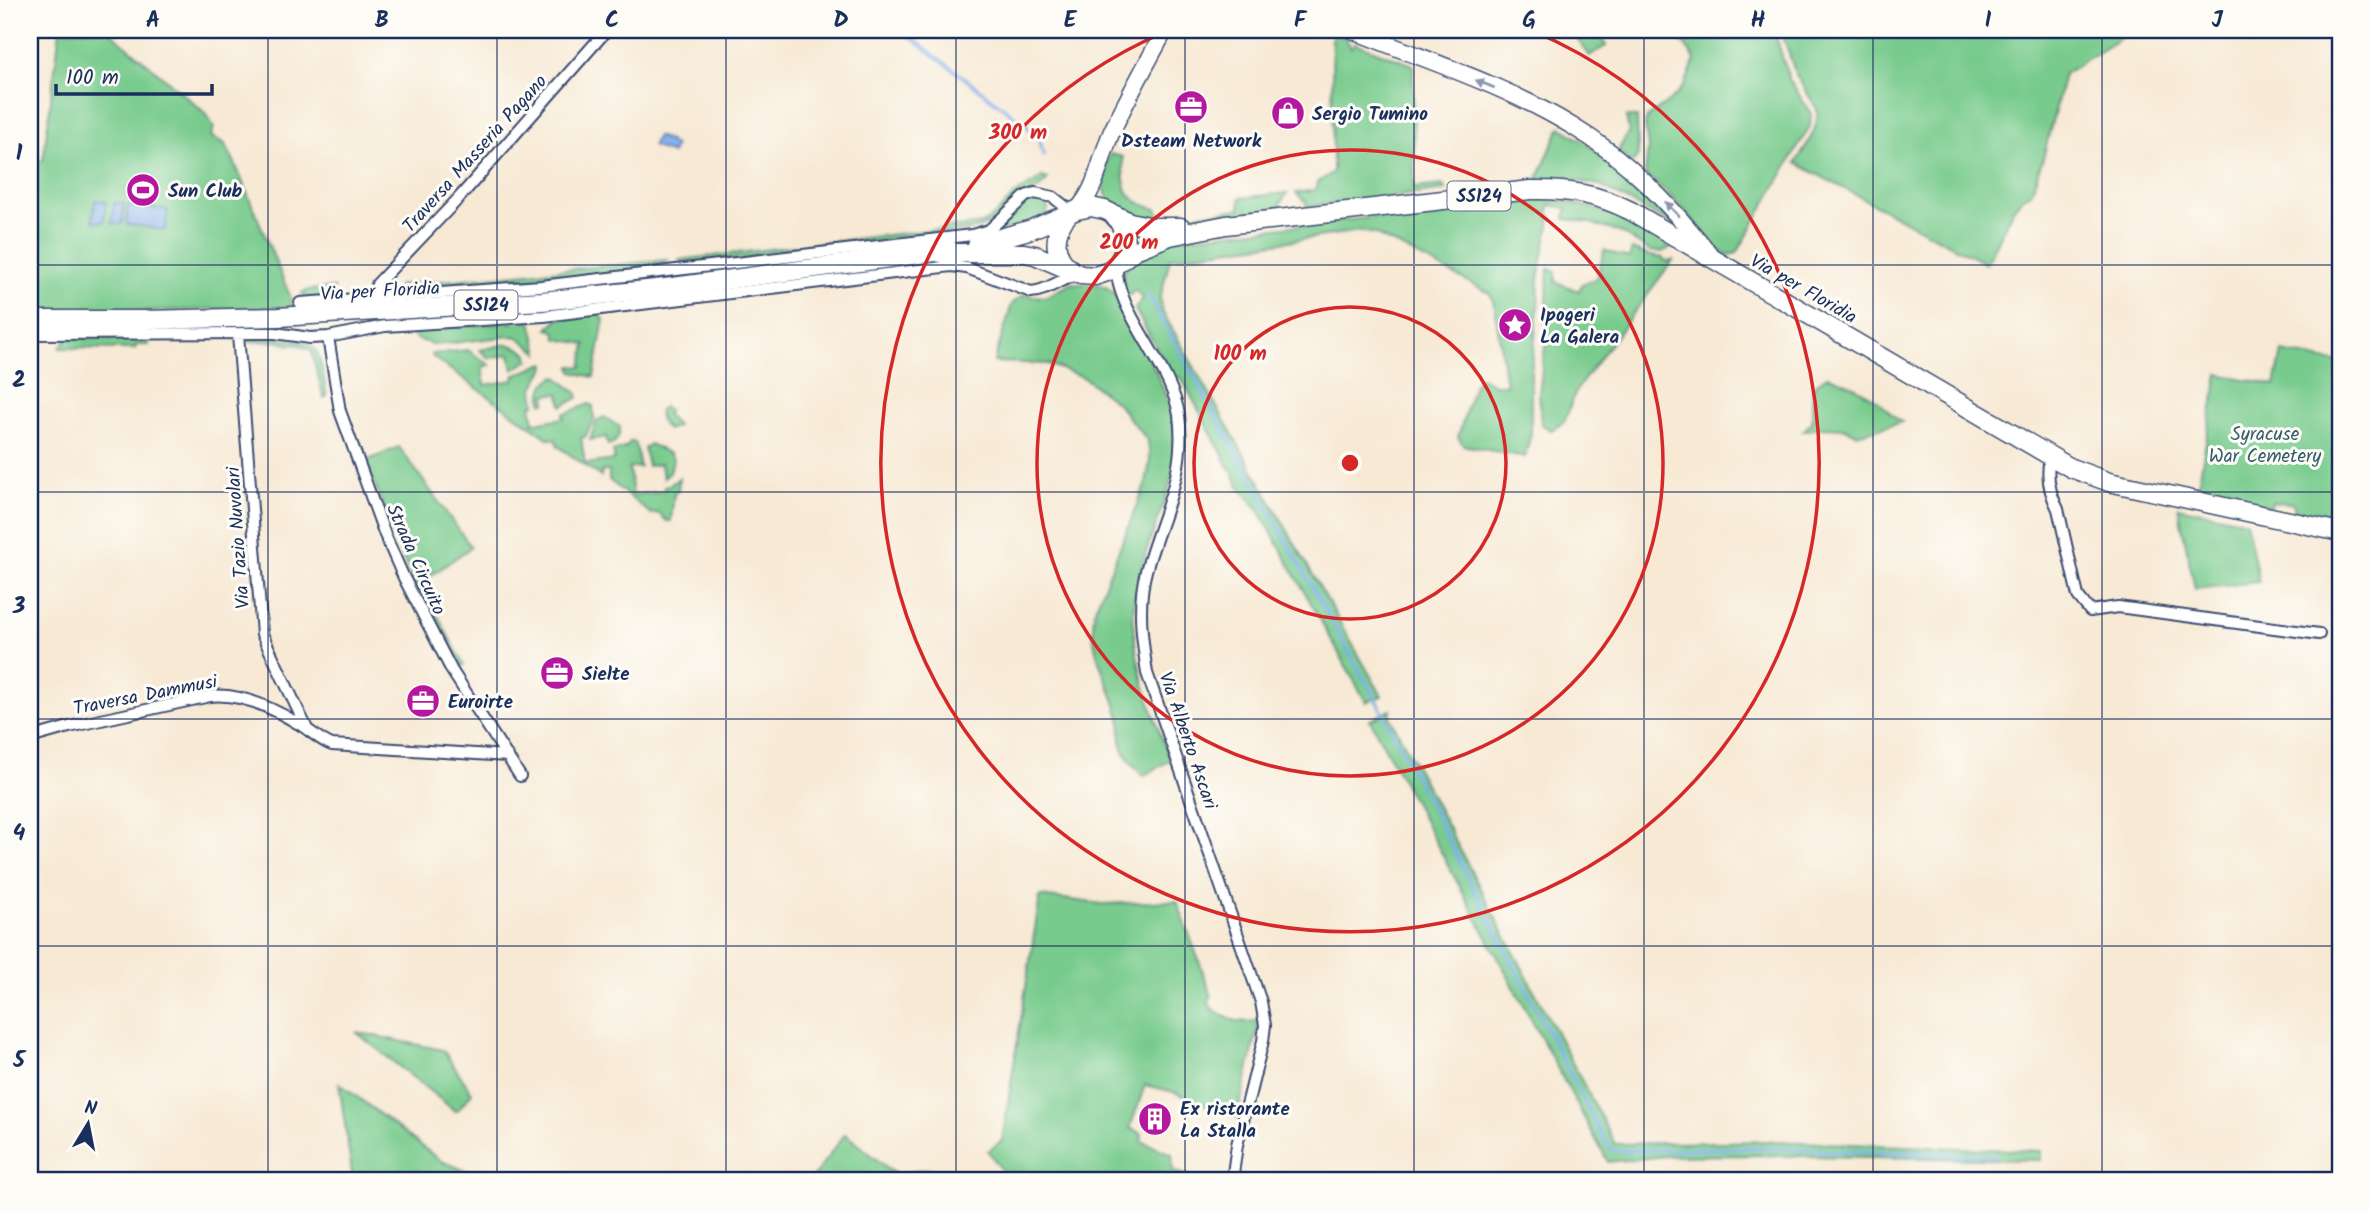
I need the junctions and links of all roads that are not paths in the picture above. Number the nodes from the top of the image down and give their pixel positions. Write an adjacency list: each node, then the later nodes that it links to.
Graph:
1 (1165, 30): 4 (main road)
2 (1352, 30): 10 (main road, one-way to 2)
3 (605, 32): 15 (street, Traversa Masseria Pagano)
4 (1097, 176): 5 (main road); 6 (main road)
5 (1073, 212): 6 (main road); 8 (main road); 9 (main road); 15 (street)
6 (1109, 212): 7 (main road); 11 (main road)
7 (1226, 225): 10 (main road, Via per Floridia / SS124); 11 (main road)
8 (940, 253): 9 (main road); 17 (main road, Via per Floridia / SS124)
9 (1057, 259): 12 (main road); 13 (street)
10 (1716, 261): 21 (main road, Via per Floridia)
11 (1118, 262): 12 (main road); 14 (street)
12 (1084, 274): 13 (street); 14 (street)
13 (1048, 288): 20 (street)
14 (1118, 288): 28 (street, Via Alberto Ascari)
15 (376, 299): 16 (street)
16 (300, 303)
17 (30, 320)
18 (30, 334): 19 (street)
19 (239, 335): 20 (street); 24 (street, Via Tazio Nuvolari)
20 (328, 337): 26 (street, Strada Circuito)
21 (2050, 458): 22 (main road, Via per Floridia); 23 (street)
22 (2340, 532)
23 (2319, 634)
24 (307, 729): 25 (street, Traversa Dammusi); 26 (street, Traversa Dammusi)
25 (30, 738)
26 (508, 756): 27 (street, Strada Circuito)
27 (520, 776)
28 (1231, 1181)

